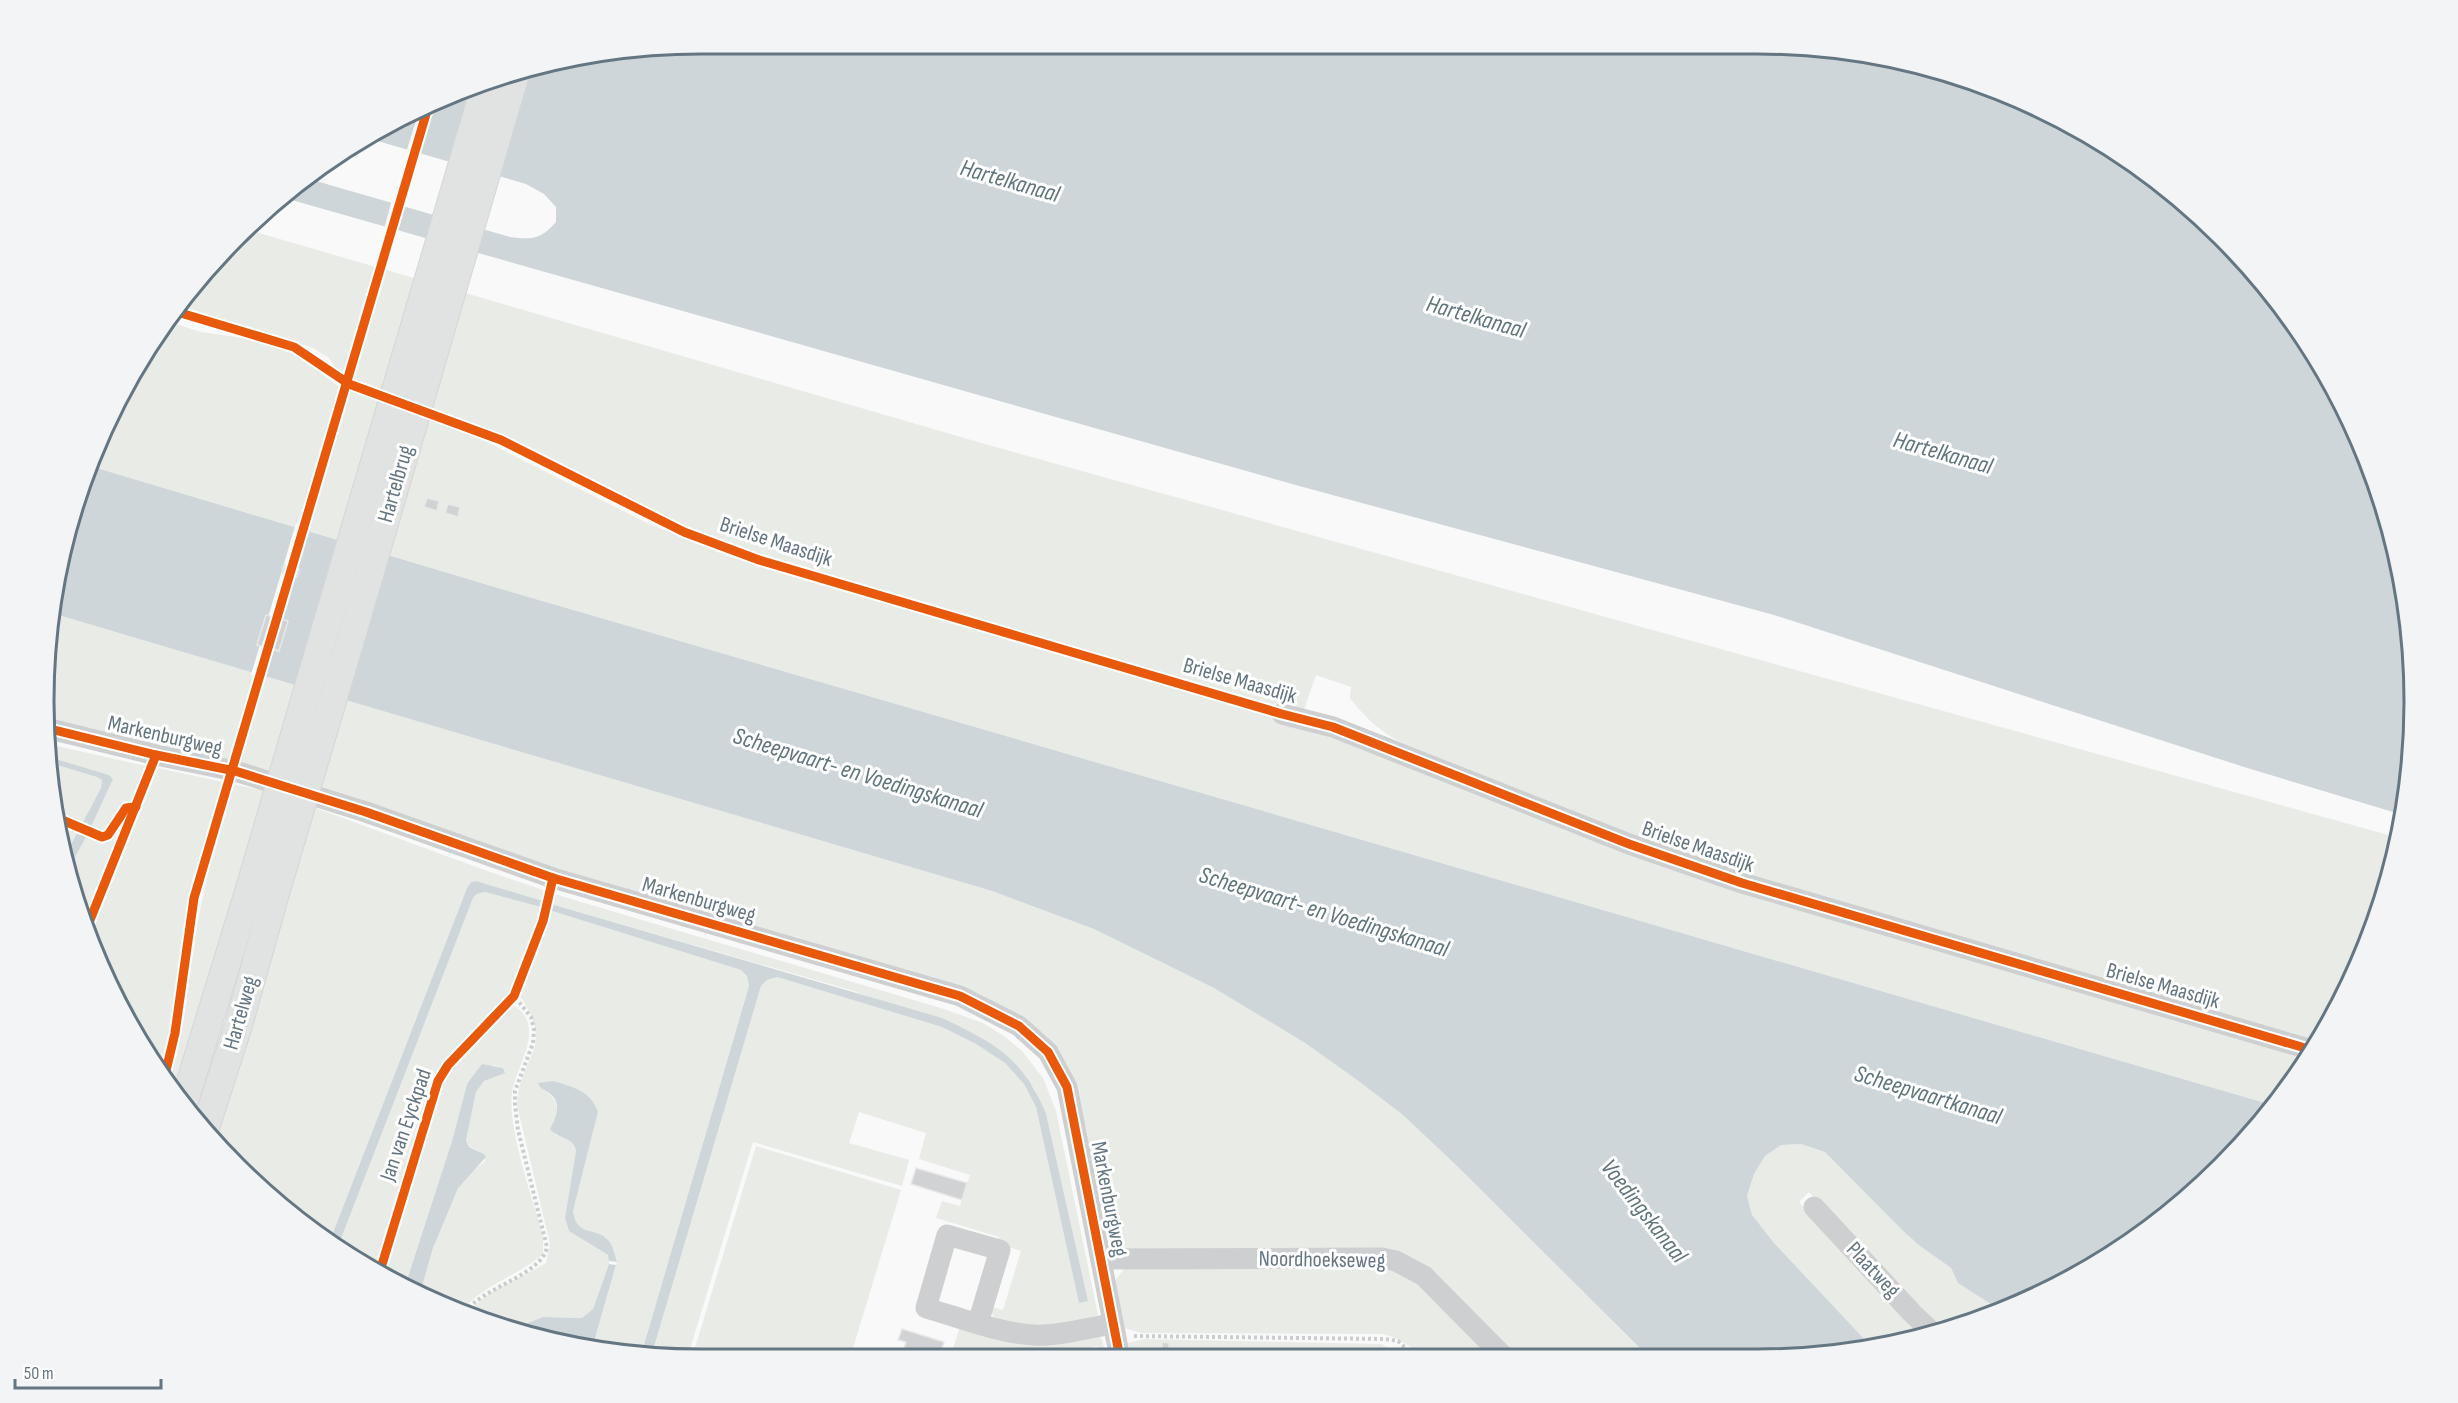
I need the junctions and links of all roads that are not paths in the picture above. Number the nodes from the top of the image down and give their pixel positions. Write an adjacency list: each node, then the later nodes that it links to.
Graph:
1 (513, 82): 5 (main road, Hartelbrug, bridge)
2 (484, 92): 5 (main road, Hartelbrug, bridge)
3 (1282, 714): 6 (street, Brielse Maasdijk)
4 (55, 730): 10 (street, Markenburgweg)
5 (262, 891): 7 (main road, Hartelweg); 8 (main road, Hartelweg)
6 (2303, 1047)
7 (187, 1095)
8 (208, 1120)
9 (1814, 1207): 12 (street, Plaatweg)
10 (1101, 1259): 13 (street, Markenburgweg); 15 (street, Noordhoekseweg)
11 (978, 1323): 13 (street)
12 (1926, 1326)
13 (1114, 1330): 14 (street, Markenburgweg)
14 (1118, 1349)
15 (1496, 1349)

